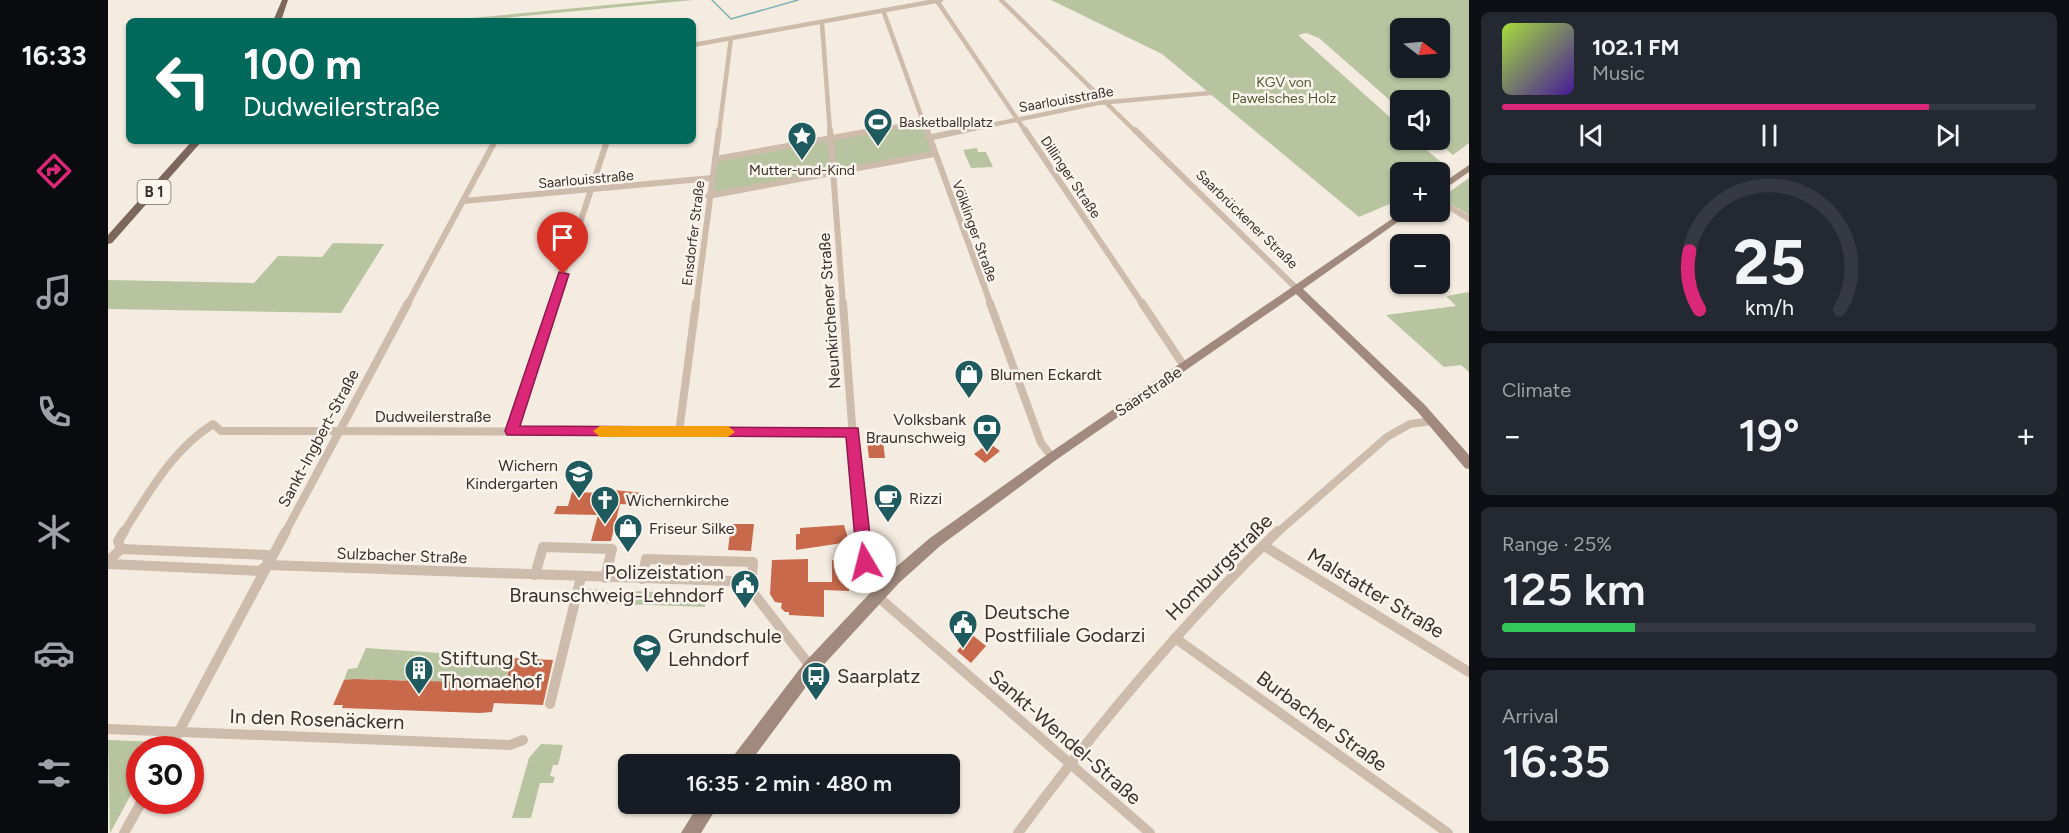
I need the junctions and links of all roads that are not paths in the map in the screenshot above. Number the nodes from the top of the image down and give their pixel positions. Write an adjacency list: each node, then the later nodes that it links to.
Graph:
1 (285, 0): 5 (main road)
2 (939, 0): 4 (street); 11 (street, Dillinger Straße)
3 (1001, 0): 10 (street, Saarbrückener Straße)
4 (883, 10): 6 (street); 12 (street, Völklinger Straße)
5 (278, 18)
6 (822, 22): 7 (street); 14 (street, Neunkirchener Straße)
7 (731, 39): 8 (street); 19 (street, Ensdorfer Straße)
8 (696, 45)
9 (1210, 93): 10 (street, Saarlouisstraße)
10 (1105, 102): 11 (street, Saarlouisstraße); 31 (street, Saarbrückener Straße)
11 (1017, 119): 13 (street, Saarlouisstraße); 32 (street, Dillinger Straße)
12 (923, 122): 13 (street, Völklinger Straße); 14 (street)
13 (928, 138): 18 (street, Völklinger Straße)
14 (829, 139): 19 (street); 21 (street, Neunkirchener Straße)
15 (194, 144): 30 (main road, B 1)
16 (493, 144): 26 (street, Sankt-Ingbert-Straße)
17 (606, 144): 24 (street)
18 (934, 154): 21 (street); 39 (street, Völklinger Straße)
19 (715, 159): 22 (street, Ensdorfer Straße)
20 (1469, 168): 23 (street)
21 (833, 173): 25 (street); 38 (street, Neunkirchener Straße)
22 (711, 178): 24 (street, Saarlouisstraße); 25 (street, Ensdorfer Straße)
23 (1450, 182)
24 (591, 191): 26 (street, Saarlouisstraße); 36 (street)
25 (708, 196): 37 (street, Ensdorfer Straße)
26 (463, 201): 35 (street, Sankt-Ingbert-Straße)
27 (1450, 207): 28 (street)
28 (1469, 219)
29 (1392, 222): 31 (street, Saarstraße)
30 (108, 241)
31 (1296, 288): 32 (street, Saarstraße); 33 (street, Saarbrückener Straße)
32 (1184, 366): 39 (street, Saarstraße)
33 (1433, 421): 40 (street, Saarbrückener Straße); 41 (street, Homburgstraße)
34 (198, 431): 35 (street, Dudweilerstraße); 42 (street, Sulzbacher Straße)
35 (340, 431): 36 (street, Dudweilerstraße); 43 (street, Sankt-Ingbert-Straße)
36 (512, 431): 37 (street, Dudweilerstraße)
37 (679, 432): 38 (street, Dudweilerstraße)
38 (853, 432): 49 (street, Neunkirchener Straße)
39 (1052, 457): 49 (street, Saarstraße)
40 (1469, 464)
41 (1263, 546): 50 (street, Homburgstraße); 52 (street, Malstatter Straße)
42 (121, 549): 43 (street, Sulzbacher Straße); 43 (street, Sulzbacher Straße)
43 (268, 565): 44 (street, Sulzbacher Straße); 55 (street, Sankt-Ingbert-Straße)
44 (535, 575): 45 (street, Sulzbacher Straße); 46 (street)
45 (581, 577): 46 (street, Sulzbacher Straße); 53 (street)
46 (605, 578): 47 (street, Sulzbacher Straße)
47 (642, 579): 48 (street, Sulzbacher Straße); 48 (street)
48 (751, 590): 51 (street)
49 (877, 596): 51 (street); 59 (street, Sankt-Wendel-Straße)
50 (1175, 638): 59 (street, Homburgstraße); 66 (street, Burbacher Straße)
51 (811, 667): 58 (street)
52 (1469, 672)
53 (550, 704)
54 (108, 729): 55 (street, In den Rosenäckern)
55 (179, 732): 56 (street, Sankt-Ingbert-Straße); 57 (street, In den Rosenäckern)
56 (177, 736)
57 (523, 740)
58 (745, 754)
59 (1070, 764): 64 (street, Homburgstraße); 65 (street, Sankt-Wendel-Straße)
60 (135, 814): 62 (street)
61 (703, 814): 63 (street)
62 (124, 833)
63 (690, 833)
64 (1018, 833)
65 (1150, 833)
66 (1448, 833)

